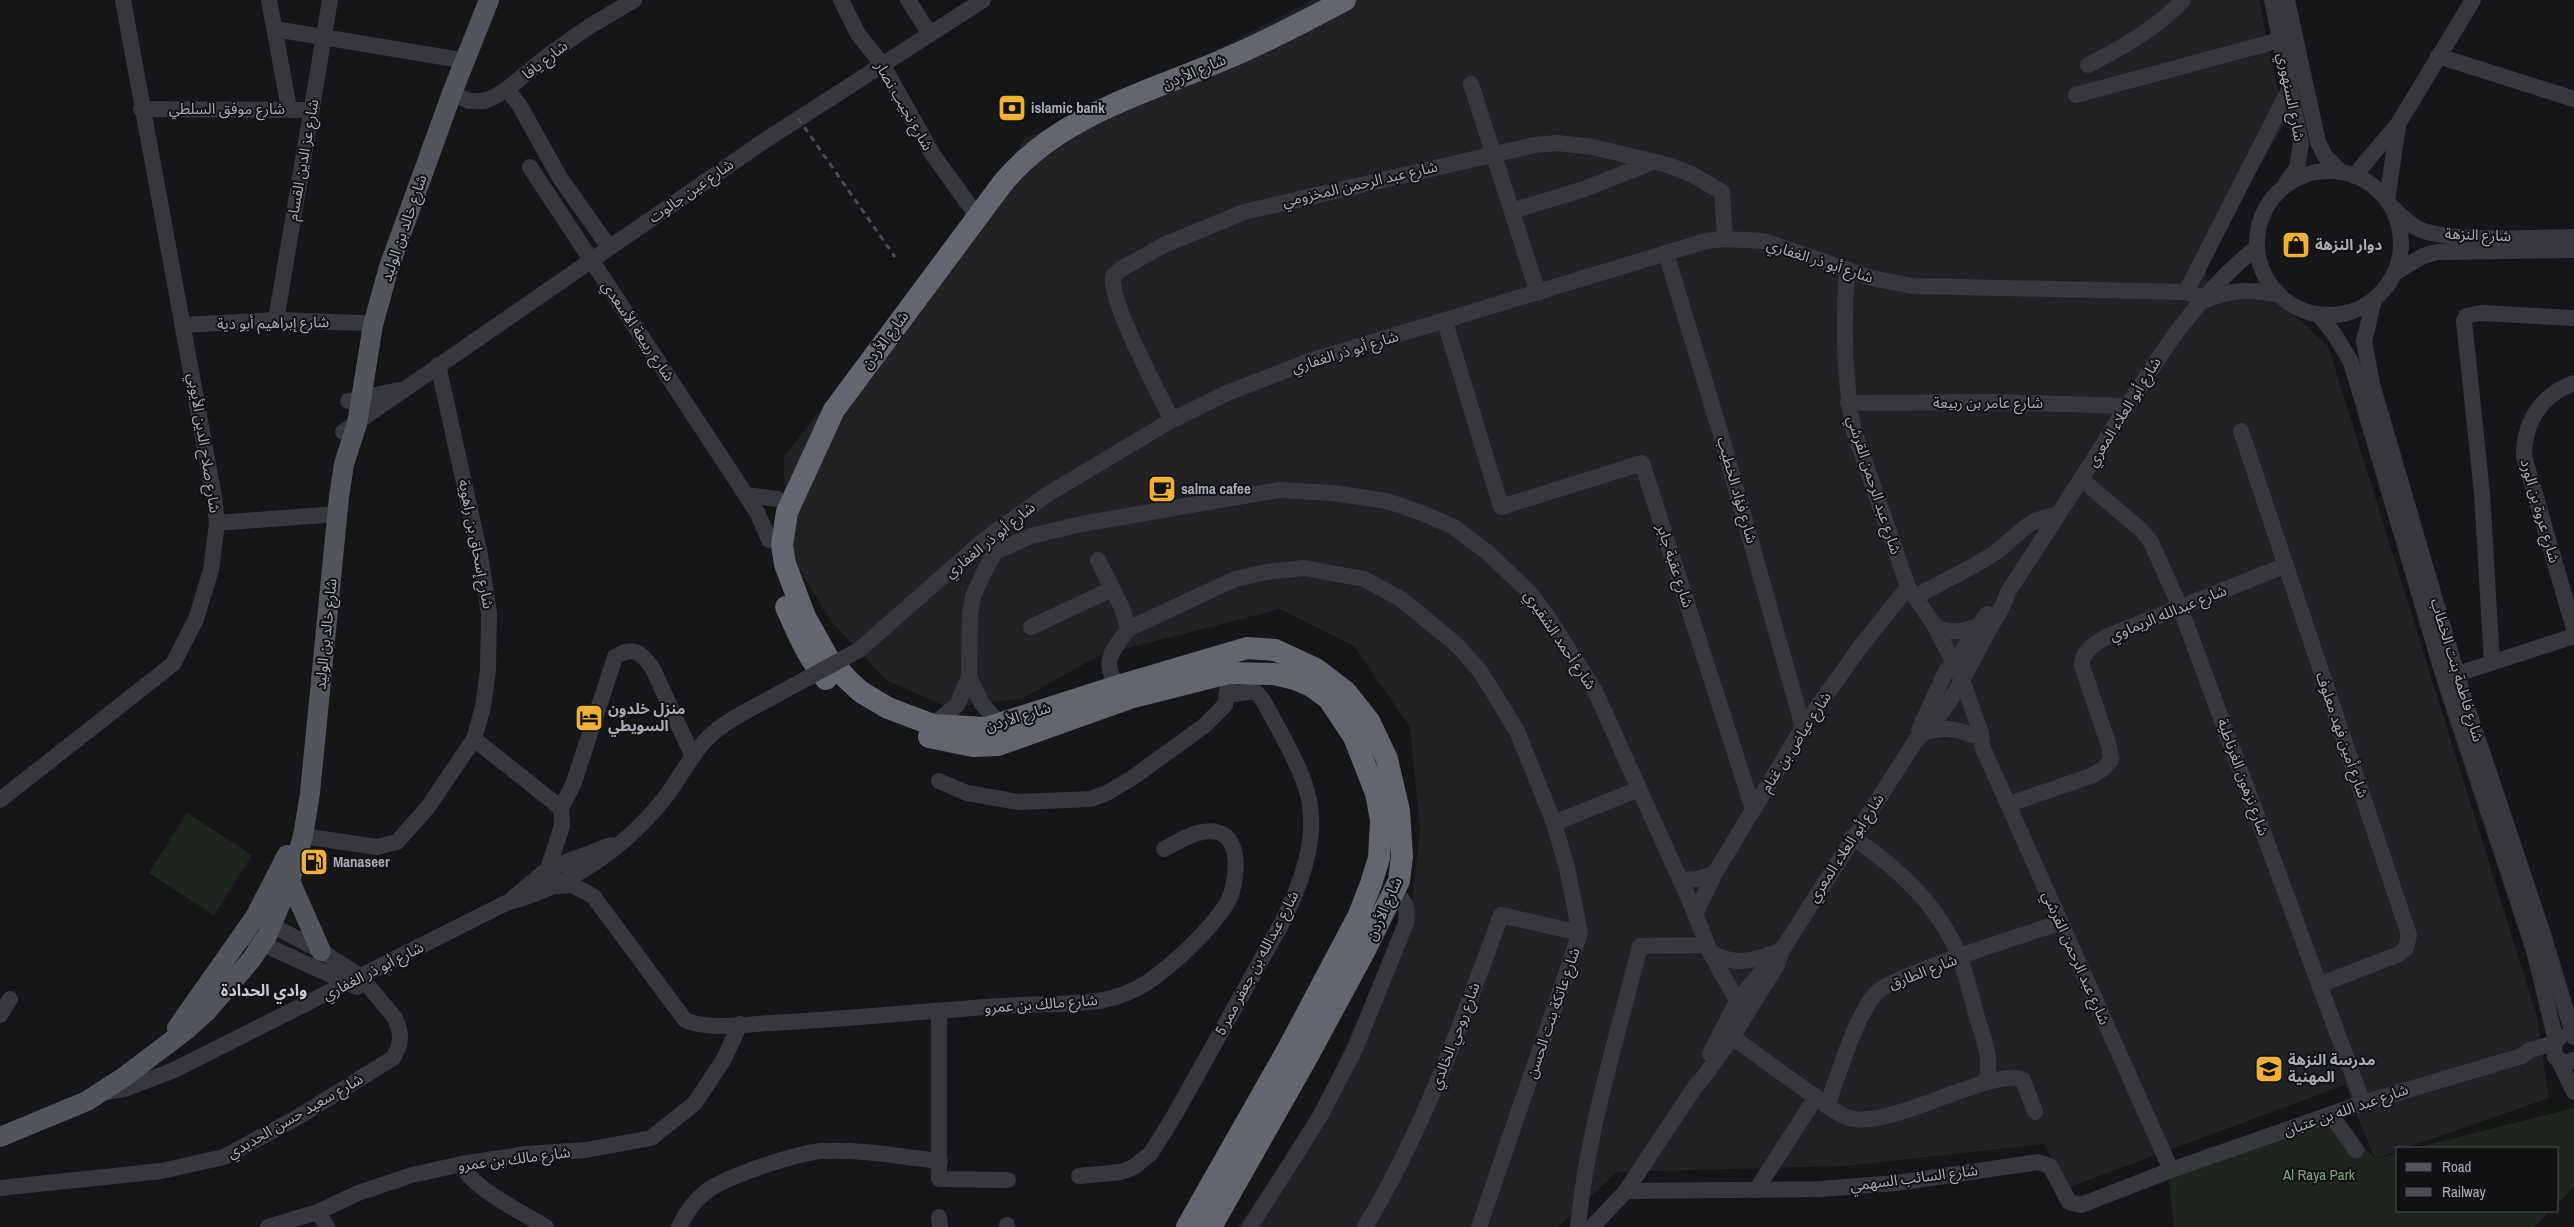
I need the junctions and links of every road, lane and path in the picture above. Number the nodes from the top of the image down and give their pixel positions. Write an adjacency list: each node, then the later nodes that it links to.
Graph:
1 (123, 0): 31 (street, شارع صلاح الدين الأيوبي)
2 (269, 0): 16 (street)
3 (330, 0): 18 (street, شارع عز الدين القسام)
4 (479, 0): 21 (main road, شارع خالد بن الوليد)
5 (490, 0): 27 (main road, شارع خالد بن الوليد)
6 (634, 0): 26 (street, شارع يافا)
7 (841, 0): 22 (street, شارع نجيب نصار)
8 (908, 0): 17 (street)
9 (982, 0): 17 (street, شارع عين جالوت)
10 (1323, 0): 40 (highway, شارع الأردن)
11 (1345, 0): 49 (highway, شارع الأردن)
12 (2183, 0): 23 (street)
13 (2272, 0): 19 (street, شارع السنهوري)
14 (2287, 0): 37 (street, شارع السنهوري)
15 (2473, 0): 20 (street)
16 (275, 30): 18 (street); 30 (street)
17 (930, 34): 22 (street, شارع عين جالوت)
18 (323, 38): 21 (street); 32 (street, شارع عز الدين القسام)
19 (2280, 40): 25 (street, شارع السنهوري); 28 (street)
20 (2438, 56): 29 (street); 33 (street)
21 (455, 59): 62 (main road, شارع خالد بن الوليد)
22 (882, 64): 40 (street, شارع نجيب نصار); 44 (street, شارع عين جالوت)
23 (2088, 65)
24 (1471, 84): 34 (street)
25 (2290, 88): 38 (street, شارع السنهوري); 53 (street)
26 (508, 90): 27 (street, شارع يافا); 44 (street)
27 (452, 93): 68 (main road, شارع خالد بن الوليد)
28 (2076, 95)
29 (2574, 99)
30 (289, 108): 31 (street, شارع موفق السلطي); 32 (street, شارع موفق السلطي)
31 (142, 109): 63 (street, شارع صلاح الدين الأيوبي)
32 (312, 110): 60 (street, شارع عز الدين القسام)
33 (2398, 124): 37 (street); 39 (street)
34 (1493, 154): 35 (street, شارع عبد الرحمن المخزومي); 41 (street); 71 (street, شارع عبد الرحمن المخزومي)
35 (1653, 162): 41 (street); 43 (street, شارع عبد الرحمن المخزومي)
36 (530, 167): 48 (street, شارع ربيعة الأسعدي)
37 (2348, 174): 38 (street); 39 (street)
38 (2281, 189): 45 (street)
39 (2389, 203): 42 (street, شارع النزهة); 51 (street)
40 (972, 209): 49 (highway, شارع الأردن)
41 (1512, 211): 54 (street)
42 (2574, 237)
43 (1725, 239): 47 (street, شارع أبو ذر الغفاري); 50 (street, شارع أبو ذر الغفاري)
44 (609, 247): 48 (street, شارع عين جالوت)
45 (2257, 247): 55 (street); 56 (street, شارع أبو العلاء المعري)
46 (2574, 250): 51 (street, شارع النزهة)
47 (1666, 253): 54 (street, شارع أبو ذر الغفاري); 102 (street, شارع فؤاد الخطيب)
48 (590, 260): 64 (street, شارع عين جالوت); 75 (street, شارع ربيعة الأسعدي)
49 (936, 264): 52 (highway, شارع الأردن)
50 (1847, 271): 53 (street, شارع أبو ذر الغفاري); 69 (street, شارع عبد الرحمن القرشي)
51 (2394, 273): 57 (street)
52 (916, 288): 76 (highway, شارع الأردن); 101 (highway, شارع الأردن)
53 (2186, 292): 56 (street, شارع أبو ذر الغفاري)
54 (1538, 293): 61 (street, شارع أبو ذر الغفاري)
55 (2277, 294): 56 (street); 58 (street)
56 (2202, 300): 70 (street, شارع أبو العلاء المعري)
57 (2374, 300): 58 (street); 66 (street, شارع فاطمة بنت الخطاب)
58 (2319, 315): 66 (street, شارع فاطمة بنت الخطاب)
59 (2574, 318): 93 (street)
60 (276, 320): 62 (street, شارع إبراهيم أبو دية); 63 (street, شارع إبراهيم أبو دية)
61 (1444, 322): 71 (street, شارع أبو ذر الغفاري); 113 (street, شارع عقبة جابر)
62 (362, 323): 68 (main road, شارع خالد بن الوليد)
63 (184, 325): 79 (street, شارع صلاح الدين الأيوبي)
64 (438, 365): 67 (street, شارع عين جالوت); 104 (street, شارع إسحاق بن راهوية)
65 (2574, 383): 91 (street, شارع عروة بن الورد)
66 (2365, 386): 96 (street, شارع فاطمة بنت الخطاب)
67 (404, 389): 68 (street, شارع عين جالوت); 72 (street, شارع عين جالوت)
68 (354, 400): 72 (main road, شارع خالد بن الوليد)
69 (1848, 403): 70 (street, شارع عامر بن ربيعة); 85 (street, شارع عبد الرحمن القرشي)
70 (2128, 406): 74 (street, شارع أبو العلاء المعري)
71 (1172, 420): 106 (street, شارع أبو ذر الغفاري, bridge)
72 (350, 428): 77 (main road, شارع خالد بن الوليد)
73 (2241, 431): 82 (street, شارع أمين فهد معلوف)
74 (2081, 479): 78 (street, شارع أبو العلاء المعري); 86 (street, شارع نزهون الغرناطية)
75 (746, 495): 76 (street); 80 (street, شارع ربيعة الأسعدي)
76 (778, 499): 80 (highway, شارع الأردن)
77 (337, 514): 79 (street); 107 (main road, شارع خالد بن الوليد)
78 (2058, 515): 84 (street, شارع أبو العلاء المعري); 85 (street)
79 (217, 523): 110 (street, شارع صلاح الدين الأيوبي)
80 (769, 540): 97 (highway, شارع الأردن)
81 (1098, 560): 83 (street)
82 (2284, 566): 86 (street, شارع عبدالله الريماوي); 139 (street, شارع أمين فهد معلوف)
83 (1112, 589): 89 (street); 90 (street)
84 (2008, 592): 88 (street, شارع أبو العلاء المعري); 98 (street, شارع أبو العلاء المعري)
85 (1914, 596): 87 (street, شارع عبد الرحمن القرشي); 94 (street, شارع عبد الرحمن القرشي); 102 (street, شارع عياض بن غنام)
86 (2180, 607): 111 (street, شارع عبدالله الريماوي); 139 (street, شارع نزهون الغرناطية)
87 (1935, 626): 88 (street); 94 (street, شارع عبد الرحمن القرشي)
88 (1978, 626): 94 (street, شارع أبو العلاء المعري)
89 (1031, 627)
90 (1128, 629): 99 (street); 114 (street, شارع عاتكة بنت الحسن)
91 (2574, 629)
92 (2574, 636): 93 (street)
93 (2492, 662): 96 (street)
94 (1950, 668): 98 (street, شارع عبد الرحمن القرشي); 103 (street, شارع أبو العلاء المعري)
95 (969, 676): 100 (street); 101 (street); 109 (street, شارع أحمد الشقيري)
96 (2450, 676): 147 (street, شارع فاطمة بنت الخطاب); 150 (street, شارع فاطمة بنت الخطاب)
97 (1228, 684): 108 (street); 151 (highway, شارع الأردن); 165 (street, شارع عبدالله بن جعفر ممر 5)
98 (1959, 685): 103 (street, شارع أبو العلاء المعري); 105 (street, شارع عبد الرحمن القرشي)
99 (1118, 686): 100 (highway, شارع الأردن); 125 (highway, شارع الأردن)
100 (1000, 724): 101 (highway, شارع الأردن)
101 (934, 725)
102 (1803, 727): 113 (street, شارع عياض بن غنام)
103 (1922, 736): 105 (street); 117 (street, شارع أبو العلاء المعري)
104 (474, 739): 112 (street); 116 (street, شارع إسحاق بن راهوية)
105 (1977, 741): 111 (street, شارع عبد الرحمن القرشي)
106 (693, 757): 112 (street); 119 (street, شارع أبو ذر الغفاري)
107 (312, 775): 116 (main road, شارع خالد بن الوليد); 129 (main road, شارع خالد بن الوليد)
108 (938, 781)
109 (1639, 789): 114 (street); 122 (street, شارع أحمد الشقيري)
110 (0, 800)
111 (2009, 804): 130 (street, شارع عبد الرحمن القرشي)
112 (561, 808): 115 (street)
113 (1753, 809): 121 (street, شارع عياض بن غنام)
114 (1554, 823): 131 (street, شارع عاتكة بنت الحسن)
115 (562, 826): 119 (street); 120 (street)
116 (303, 836): 123 (main road, شارع خالد بن الوليد)
117 (1852, 837): 136 (street, شارع أبو العلاء المعري); 137 (street)
118 (1164, 849): 142 (street, شارع مالك بن عمرو)
119 (584, 861): 120 (street, شارع أبو ذر الغفاري); 124 (street, شارع أبو ذر الغفاري); 126 (street, شارع مالك بن عمرو)
120 (548, 869): 124 (street); 127 (street, شارع أبو ذر الغفاري)
121 (1716, 873): 122 (street); 128 (street, شارع عياض بن غنام)
122 (1680, 880): 128 (street, شارع أحمد الشقيري)
123 (290, 881): 129 (main road, شارع خالد بن الوليد); 135 (main road)
124 (557, 886): 126 (street, شارع مالك بن عمرو); 127 (street, شارع أبو ذر الغفاري)
125 (1395, 892): 151 (highway, شارع الأردن); 177 (street)
126 (593, 896): 145 (street, شارع مالك بن عمرو)
127 (506, 903): 138 (street, شارع أبو ذر الغفاري)
128 (1695, 914): 134 (street, شارع أحمد الشقيري)
129 (264, 921): 132 (main road, شارع خالد بن الوليد); 133 (main road, شارع خالد بن الوليد); 135 (street)
130 (2059, 923): 137 (street, شارع الطارق); 164 (street, شارع عبد الرحمن القرشي)
131 (1580, 933): 178 (street, شارع روحي الخالدي); 179 (street, شارع عاتكة بنت الحسن)
132 (243, 935): 133 (street); 148 (main road, شارع خالد بن الوليد)
133 (263, 943): 138 (street); 148 (main road, شارع خالد بن الوليد)
134 (1708, 949): 136 (street); 141 (street, شارع أحمد الشقيري); 180 (street)
135 (320, 951): 138 (street)
136 (1780, 954): 141 (street, شارع أبو العلاء المعري)
137 (1960, 957): 152 (street); 156 (street, شارع الطارق)
138 (355, 980): 155 (street, شارع أبو ذر الغفاري); 167 (street, شارع سعيد حسن الحديدي)
139 (2319, 985): 157 (street, شارع نزهون الغرناطية)
140 (10, 998): 143 (street)
141 (1741, 1008): 146 (street, شارع أبو العلاء المعري); 153 (street, شارع أبو العلاء المعري)
142 (939, 1011): 144 (street, شارع مالك بن عمرو); 162 (street)
143 (0, 1015)
144 (740, 1024): 145 (street, شارع مالك بن عمرو); 149 (street, شارع مالك بن عمرو)
145 (710, 1025): 149 (street)
146 (1732, 1037): 153 (street, شارع أبو العلاء المعري); 156 (street)
147 (2574, 1038): 150 (street, شارع عبد الله بن عتبان)
148 (168, 1042): 155 (main road, شارع خالد بن الوليد)
149 (728, 1050): 163 (street, شارع مالك بن عمرو)
150 (2559, 1052): 154 (street); 157 (street, شارع عبد الله بن عتبان)
151 (1297, 1054): 175 (highway, شارع الأردن); 176 (highway, شارع الأردن)
152 (1985, 1083): 156 (street); 158 (street)
153 (1697, 1084): 169 (street, شارع أبو العلاء المعري)
154 (2574, 1092)
155 (101, 1093): 160 (main road, شارع خالد بن الوليد)
156 (1821, 1101): 168 (street, شارع الطارق)
157 (2362, 1103): 159 (street, شارع عبد الله بن عتبان)
158 (2035, 1112)
159 (2331, 1115): 161 (street); 164 (street, شارع عبد الله بن عتبان)
160 (0, 1137)
161 (2356, 1150)
162 (940, 1162): 166 (street); 174 (street)
163 (462, 1164): 170 (street, شارع مالك بن عمرو); 173 (street)
164 (2171, 1170): 168 (street, شارع السائب السهمي)
165 (1079, 1176)
166 (1008, 1180)
167 (0, 1188)
168 (1756, 1190): 169 (street, شارع السائب السهمي)
169 (1626, 1191): 181 (street, شارع أبو العلاء المعري)
170 (318, 1212): 171 (street, شارع مالك بن عمرو); 172 (street)
171 (268, 1227)
172 (327, 1227)
173 (546, 1227)
174 (679, 1227)
175 (1186, 1227)
176 (1211, 1227)
177 (1250, 1227)
178 (1365, 1227)
179 (1479, 1227)
180 (1578, 1227)
181 (1592, 1227)

